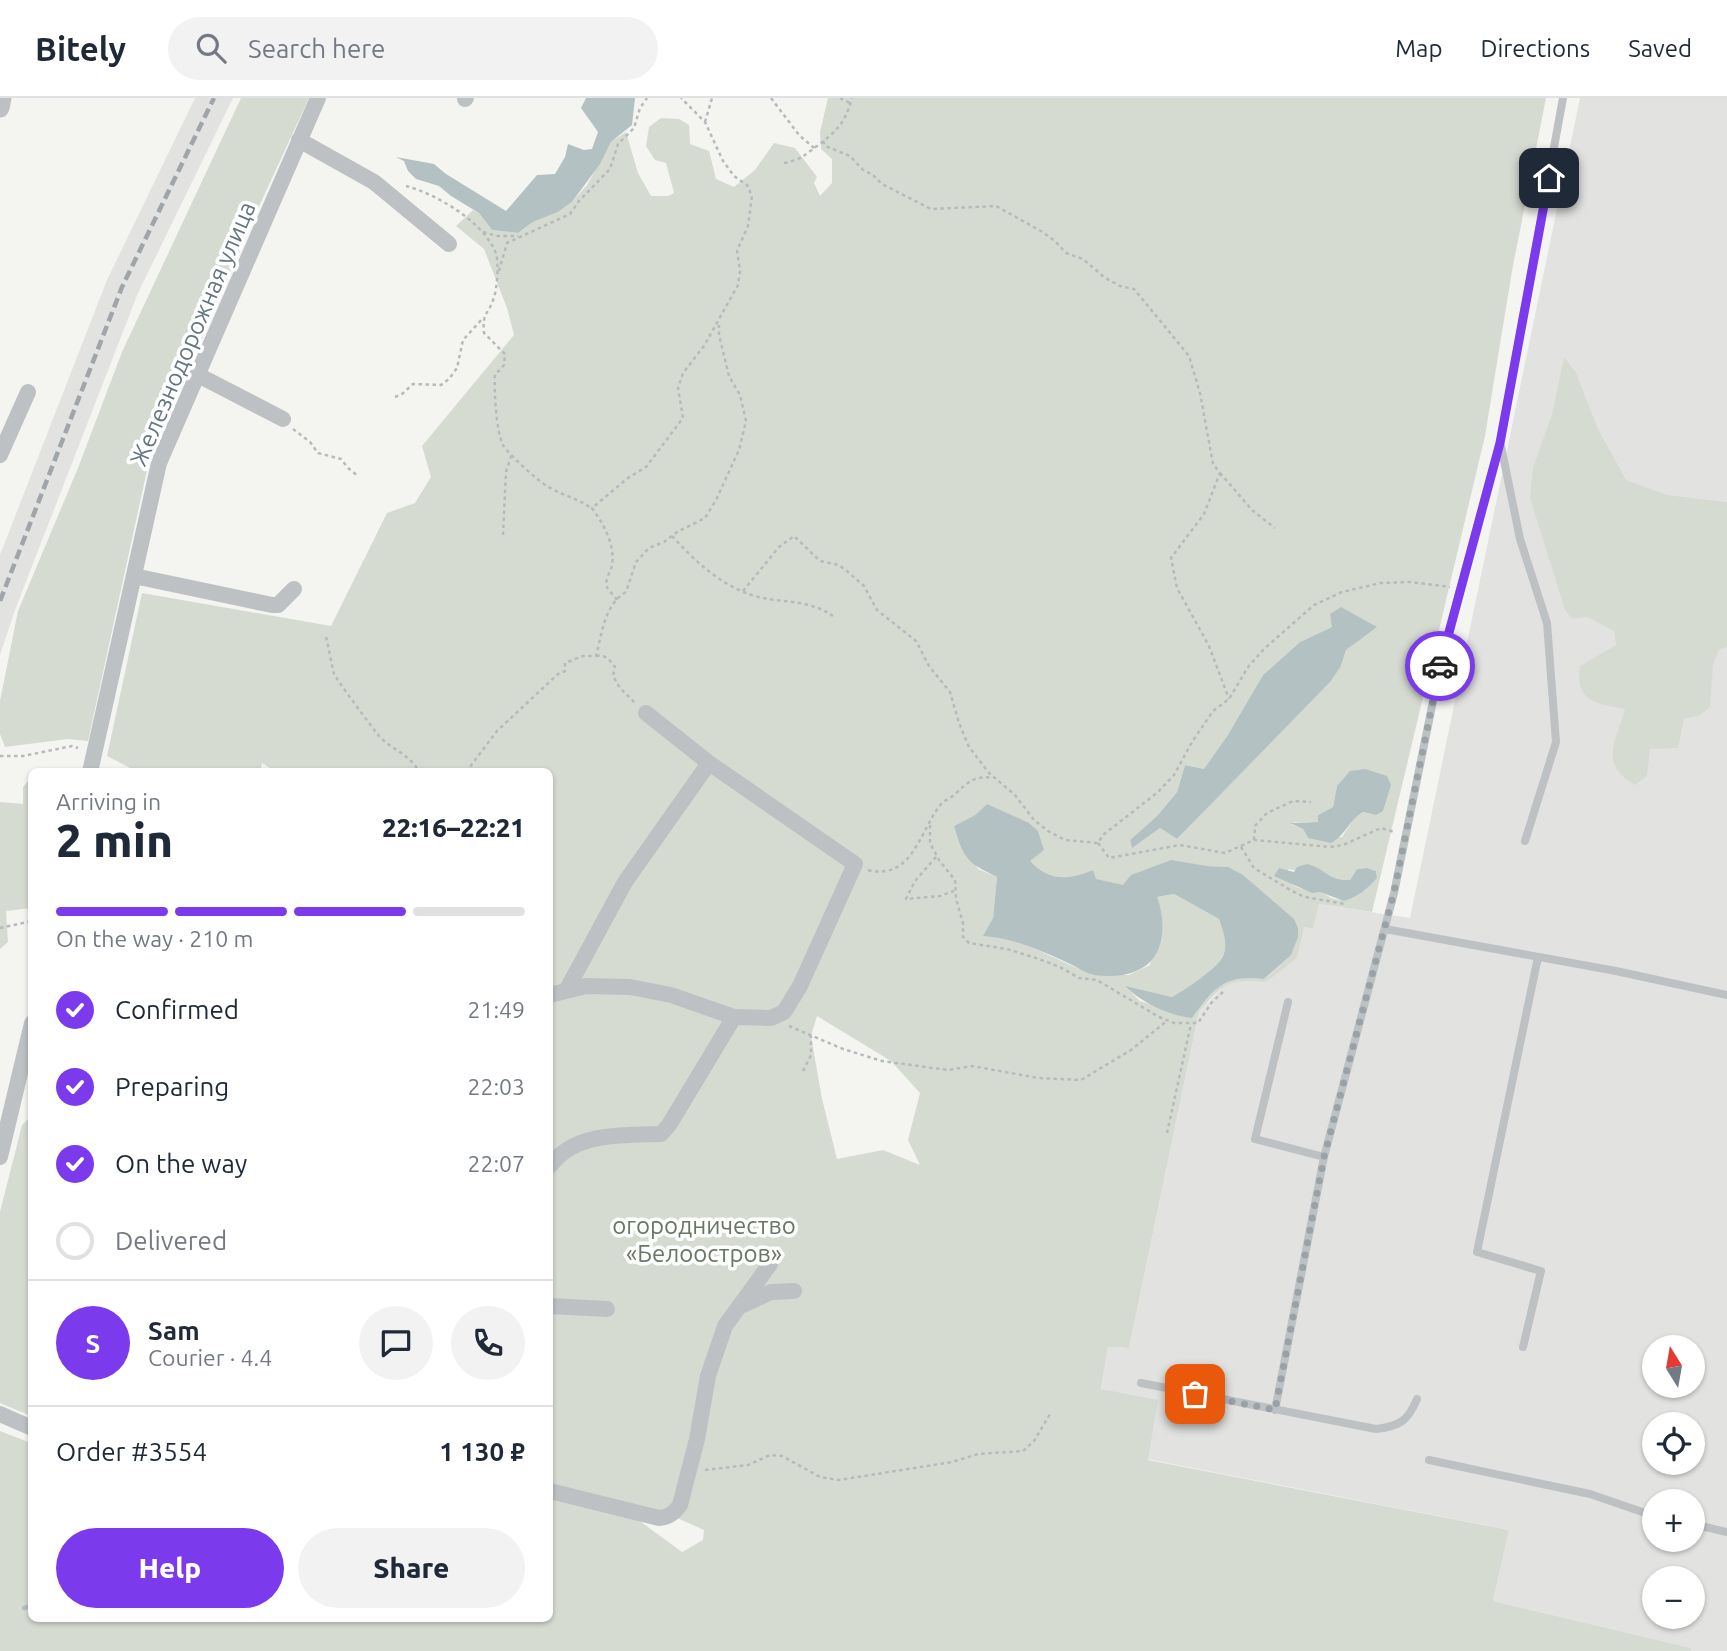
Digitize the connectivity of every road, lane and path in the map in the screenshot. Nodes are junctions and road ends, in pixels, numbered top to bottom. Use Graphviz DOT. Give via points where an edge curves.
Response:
graph roads {
  1 [pos="2,98"];
  2 [pos="318,98"];
  3 [pos="647,98"];
  4 [pos="681,98"];
  5 [pos="712,98"];
  6 [pos="771,98"];
  7 [pos="840,98"];
  8 [pos="1563,98"];
  9 [pos="851,100"];
  10 [pos="0,108"];
  11 [pos="705,122"];
  12 [pos="299,140"];
  13 [pos="823,141"];
  14 [pos="814,148"];
  15 [pos="784,163"];
  16 [pos="386,192"];
  17 [pos="483,232"];
  18 [pos="521,236"];
  19 [pos="449,244"];
  20 [pos="497,276"];
  21 [pos="483,318"];
  22 [pos="719,321"];
  23 [pos="198,375"];
  24 [pos="28,392"];
  25 [pos="394,397"];
  26 [pos="283,419"];
  27 [pos="1500,443"];
  28 [pos="512,453"];
  29 [pos="0,455"];
  30 [pos="1220,472"];
  31 [pos="358,475"];
  32 [pos="592,508"];
  33 [pos="1275,528"];
  34 [pos="503,534"];
  35 [pos="671,536"];
  36 [pos="134,576"];
  37 [pos="294,589"];
  38 [pos="1460,590"];
  39 [pos="743,591"];
  40 [pos="617,600"];
  41 [pos="833,616"];
  42 [pos="326,637"];
  43 [pos="596,656"];
  44 [pos="1229,698"];
  45 [pos="646,713"];
  46 [pos="94,752"];
  47 [pos="0,756"];
  48 [pos="709,763"];
  49 [pos="91,768"];
  50 [pos="416,768"];
  51 [pos="469,768"];
  52 [pos="996,779"];
  53 [pos="1311,802"];
  54 [pos="929,825"];
  55 [pos="1405,839"];
  56 [pos="1254,840"];
  57 [pos="1525,841"];
  58 [pos="1098,843"];
  59 [pos="1241,847"];
  60 [pos="937,856"];
  61 [pos="855,864"];
  62 [pos="954,891"];
  63 [pos="1345,904"];
  64 [pos="28,922"];
  65 [pos="0,928"];
  66 [pos="1385,929"];
  67 [pos="1538,957"];
  68 [pos="1224,991"];
  69 [pos="558,993"];
  70 [pos="1727,995"];
  71 [pos="1288,1002"];
  72 [pos="734,1017"];
  73 [pos="771,1018"];
  74 [pos="1168,1020"];
  75 [pos="1191,1024"];
  76 [pos="811,1036"];
  77 [pos="28,1040"];
  78 [pos="803,1071"];
  79 [pos="1167,1133"];
  80 [pos="0,1157"];
  81 [pos="1324,1157"];
  82 [pos="553,1163"];
  83 [pos="770,1264"];
  84 [pos="794,1291"];
  85 [pos="553,1306"];
  86 [pos="737,1308"];
  87 [pos="607,1309"];
  88 [pos="1523,1348"];
  89 [pos="1141,1382"];
  90 [pos="1418,1399"];
  91 [pos="1275,1410"];
  92 [pos="0,1413"];
  93 [pos="1050,1414"];
  94 [pos="28,1426"];
  95 [pos="1429,1460"];
  96 [pos="688,1475"];
  97 [pos="553,1492"];
  98 [pos="1642,1512"];
  99 [pos="1705,1527"];
  100 [pos="1727,1532"];
  1 -- 10 [label="street"];
  2 -- 12 [label="street, Железнодорожная улица"];
  3 -- 18 [label="path" via="634,128 618,144 610,169 570,214"];
  4 -- 11 [label="path"];
  5 -- 11 [label="path"];
  6 -- 14 [label="path"];
  7 -- 9 [label="path"];
  8 -- 27 [label="lane"];
  9 -- 13 [label="path" via="837,132"];
  11 -- 22 [label="path" via="723,161 752,196 748,226 737,251 738,285"];
  12 -- 16 [label="street"];
  12 -- 23 [label="street, Железнодорожная улица"];
  13 -- 14 [label="path"];
  13 -- 30 [label="path" via="850,156 882,184 931,209 996,206 1041,231 1104,277 1134,289 1188,356 1213,464"];
  14 -- 15 [label="path" via="802,160"];
  16 -- 17 [label="path" via="398,186 417,190 452,207"];
  16 -- 19 [label="street"];
  17 -- 18 [label="path"];
  17 -- 20 [label="path" via="496,254"];
  18 -- 20 [label="path" via="507,243"];
  20 -- 21 [label="path" via="495,297"];
  21 -- 25 [label="path" via="463,340 457,368 449,379 441,385 413,384"];
  21 -- 28 [label="path" via="484,333 505,354 494,386 503,445"];
  22 -- 32 [label="path" via="683,373 678,388 683,418 646,467"];
  22 -- 35 [label="path" via="729,376 740,395 746,421 739,450 705,518"];
  23 -- 26 [label="street"];
  23 -- 36 [label="street, Железнодорожная улица" via="159,463"];
  24 -- 29 [label="street"];
  26 -- 31 [label="path" via="318,453 341,459"];
  27 -- 38 [label="lane"];
  27 -- 57 [label="lane" via="1520,539 1547,623 1556,742"];
  28 -- 32 [label="path" via="538,480"];
  28 -- 34 [label="path" via="506,472"];
  30 -- 33 [label="path" via="1253,511"];
  30 -- 44 [label="path" via="1204,514 1171,558 1177,588 1209,646"];
  32 -- 40 [label="path" via="610,539 612,565 606,583"];
  35 -- 39 [label="path" via="713,575"];
  35 -- 40 [label="path" via="636,562 626,592"];
  36 -- 37 [label="street" via="272,606"];
  36 -- 46 [label="street, Железнодорожная улица"];
  38 -- 44 [label="path" via="1429,583 1381,583 1342,592 1314,605 1264,649"];
  38 -- 55 [label="lane"];
  39 -- 41 [label="path" via="818,606"];
  39 -- 52 [label="path" via="794,536 820,561 839,565 864,586 877,610 916,641 950,692 969,747"];
  40 -- 43 [label="path" via="606,617"];
  42 -- 50 [label="path" via="339,683 379,736"];
  43 -- 45 [label="path" via="608,658 620,688"];
  43 -- 51 [label="path" via="565,663 565,671 504,724"];
  44 -- 58 [label="path" via="1213,711 1174,775"];
  45 -- 48 [label="street"];
  46 -- 47 [label="path" via="72,746"];
  46 -- 49 [label="street, Железнодорожная улица"];
  48 -- 61 [label="street"];
  48 -- 69 [label="street" via="625,882"];
  52 -- 54 [label="path" via="979,776 968,782 942,803"];
  52 -- 58 [label="path" via="1048,831 1065,840"];
  53 -- 56 [label="path" via="1293,801 1267,813 1255,826"];
  54 -- 60 [label="path" via="930,844"];
  54 -- 61 [label="path" via="899,866 884,872"];
  55 -- 56 [label="path" via="1381,828 1331,847"];
  55 -- 66 [label="lane"];
  56 -- 59 [label="path"];
  58 -- 59 [label="path" via="1109,858 1180,845 1225,853"];
  59 -- 63 [label="path" via="1254,868 1292,891"];
  60 -- 62 [label="path" via="955,880"];
  60 -- 62 [label="path" via="906,899"];
  61 -- 73 [label="street" via="800,986 784,1012"];
  62 -- 74 [label="path" via="963,937 969,943 1007,949 1079,978 1097,980"];
  64 -- 65 [label="path"];
  66 -- 67 [label="lane"];
  66 -- 81 [label="lane"];
  67 -- 70 [label="lane"];
  67 -- 88 [label="lane" via="1477,1251 1541,1271"];
  68 -- 75 [label="path" via="1198,1023"];
  69 -- 72 [label="street" via="586,986 630,987 671,995"];
  71 -- 81 [label="lane" via="1255,1139"];
  72 -- 73 [label="street"];
  72 -- 82 [label="street" via="661,1134 576,1143"];
  73 -- 76 [label="path"];
  74 -- 75 [label="path"];
  74 -- 76 [label="path" via="1131,1050 1081,1080 972,1066 948,1070 882,1061"];
  75 -- 79 [label="path"];
  76 -- 78 [label="path" via="811,1055"];
  77 -- 80 [label="street"];
  81 -- 91 [label="lane"];
  83 -- 86 [label="street"];
  84 -- 86 [label="street" via="771,1292"];
  85 -- 87 [label="street"];
  86 -- 96 [label="street" via="725,1326 708,1376"];
  89 -- 91 [label="lane"];
  90 -- 91 [label="lane" via="1405,1421 1377,1429"];
  92 -- 94 [label="street"];
  93 -- 96 [label="path" via="1023,1451 978,1454 839,1480 820,1477 782,1456 770,1455 748,1465"];
  95 -- 98 [label="lane" via="1590,1494"];
  96 -- 97 [label="street" via="680,1505 667,1517"];
  99 -- 100 [label="lane"];
}
